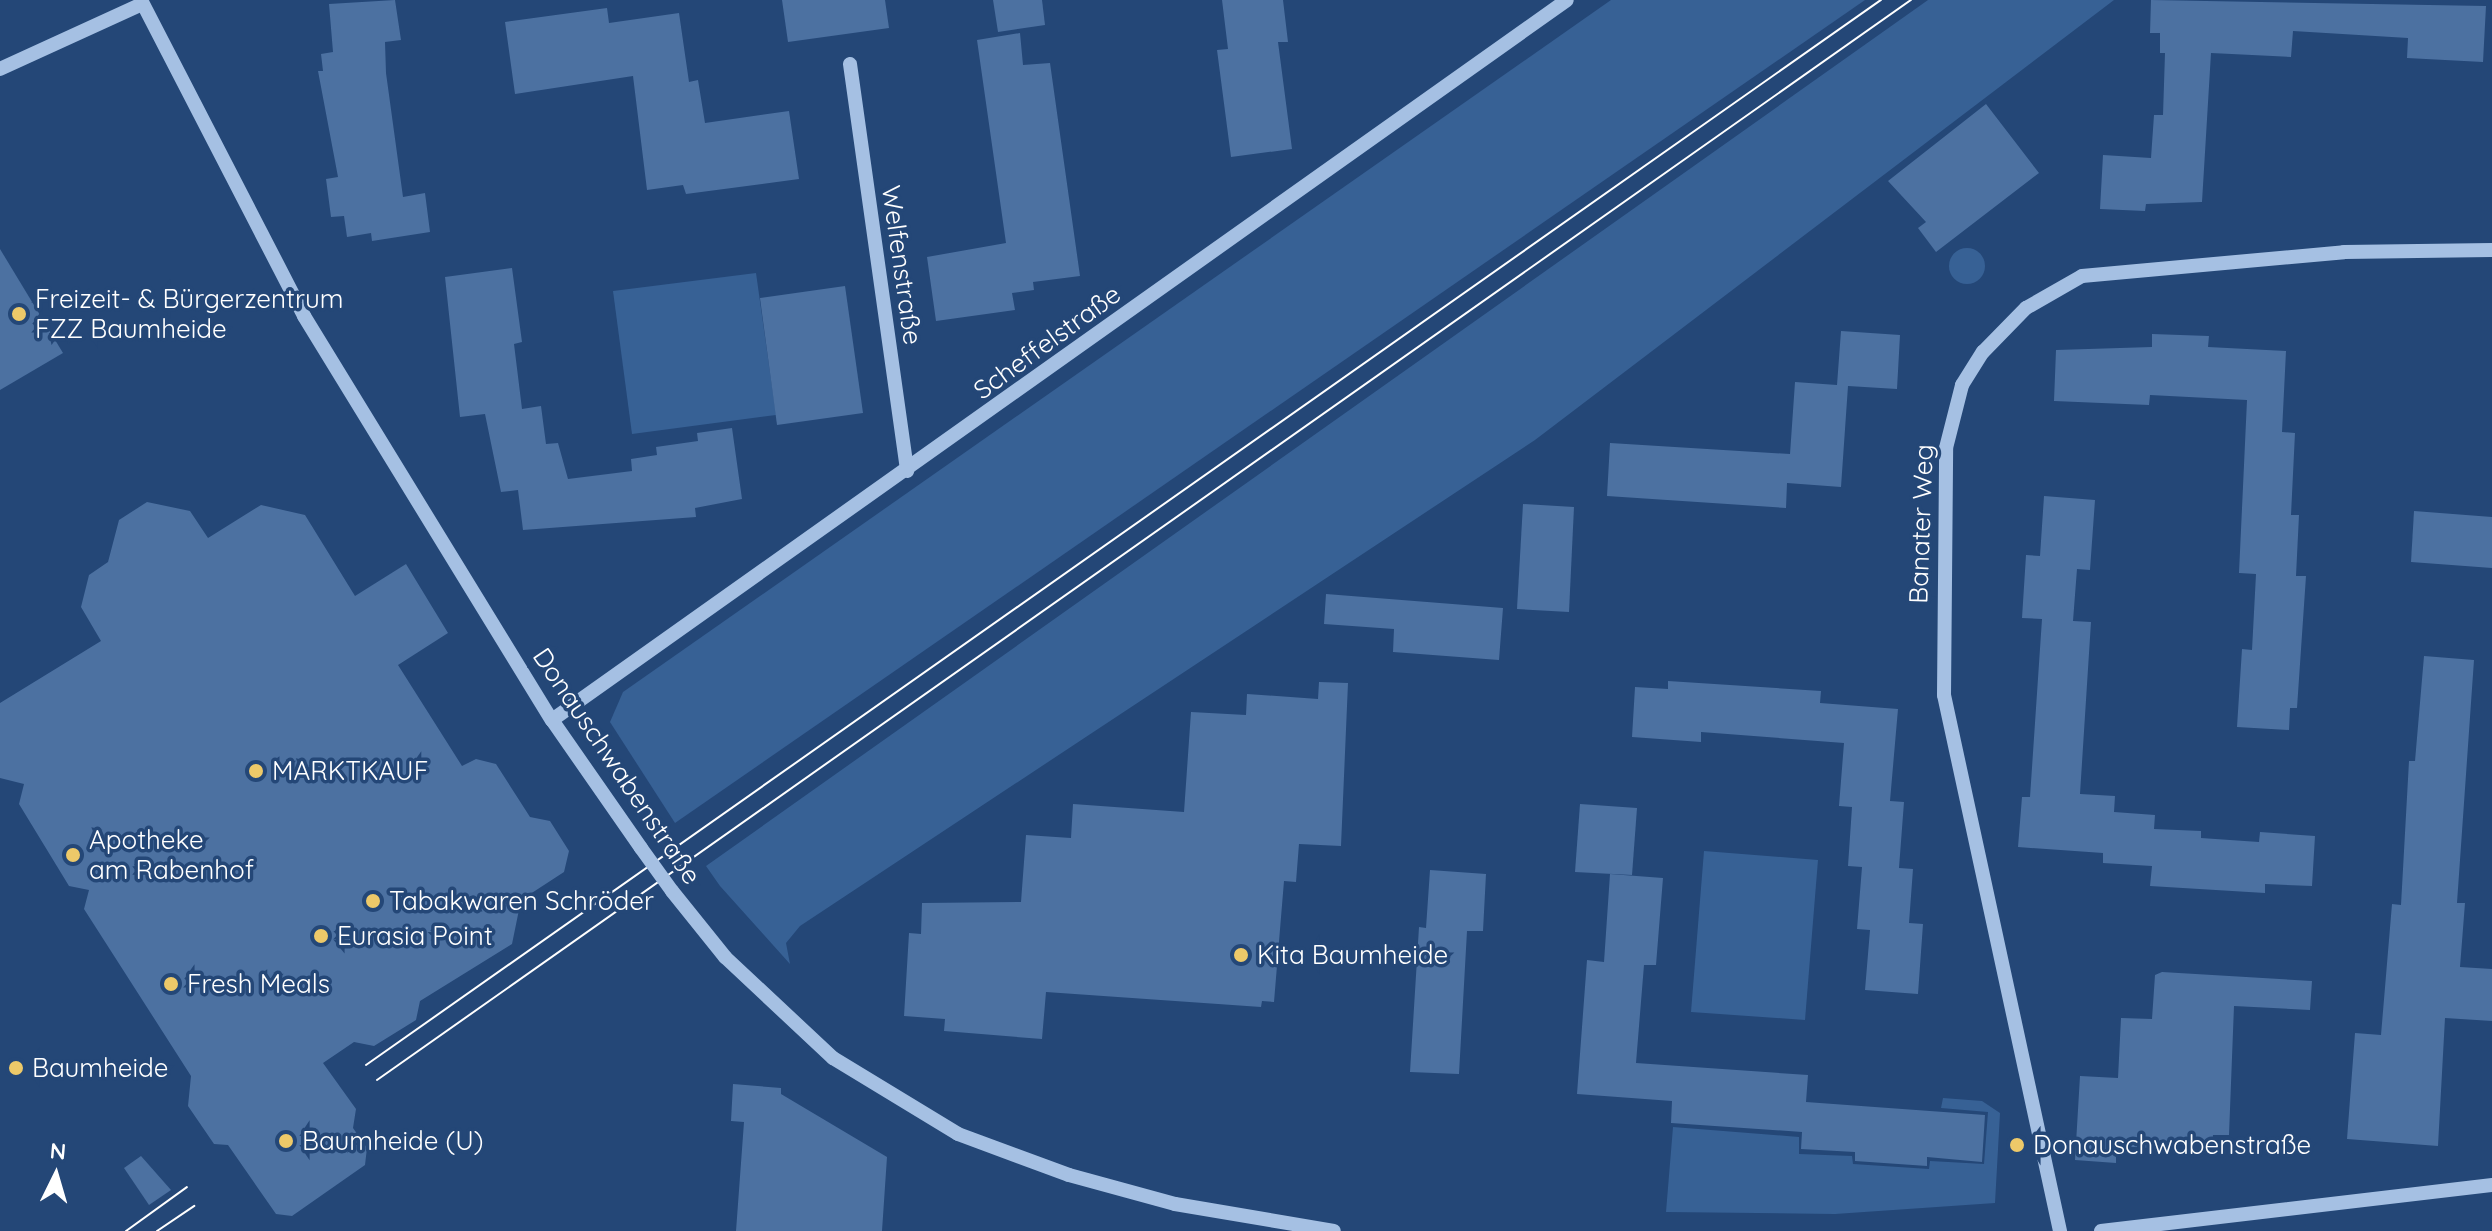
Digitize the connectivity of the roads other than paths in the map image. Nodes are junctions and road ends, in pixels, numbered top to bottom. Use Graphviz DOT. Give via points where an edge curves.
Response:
graph roads {
  1 [pos="1567,0"];
  2 [pos="142,2"];
  3 [pos="850,64"];
  4 [pos="0,69"];
  5 [pos="2492,250"];
  6 [pos="907,471"];
  7 [pos="552,720"];
  8 [pos="2492,1185"];
  9 [pos="1334,1231"];
  10 [pos="2060,1231"];
  11 [pos="2101,1231"];
  1 -- 6 [label="street, Scheffelstraße"];
  2 -- 4 [label="street"];
  2 -- 7 [label="street, Donauschwabenstraße" via="304,316"];
  3 -- 6 [label="street, Welfenstraße"];
  5 -- 10 [label="street, Banater Weg" via="2344,252 2082,276 2026,308 1983,352 1962,385 1946,448 1944,695"];
  6 -- 7 [label="street, Scheffelstraße"];
  7 -- 9 [label="street, Donauschwabenstraße, bridge" via="725,957 833,1058 958,1134 1069,1175 1175,1204"];
  8 -- 11 [label="street"];
}
